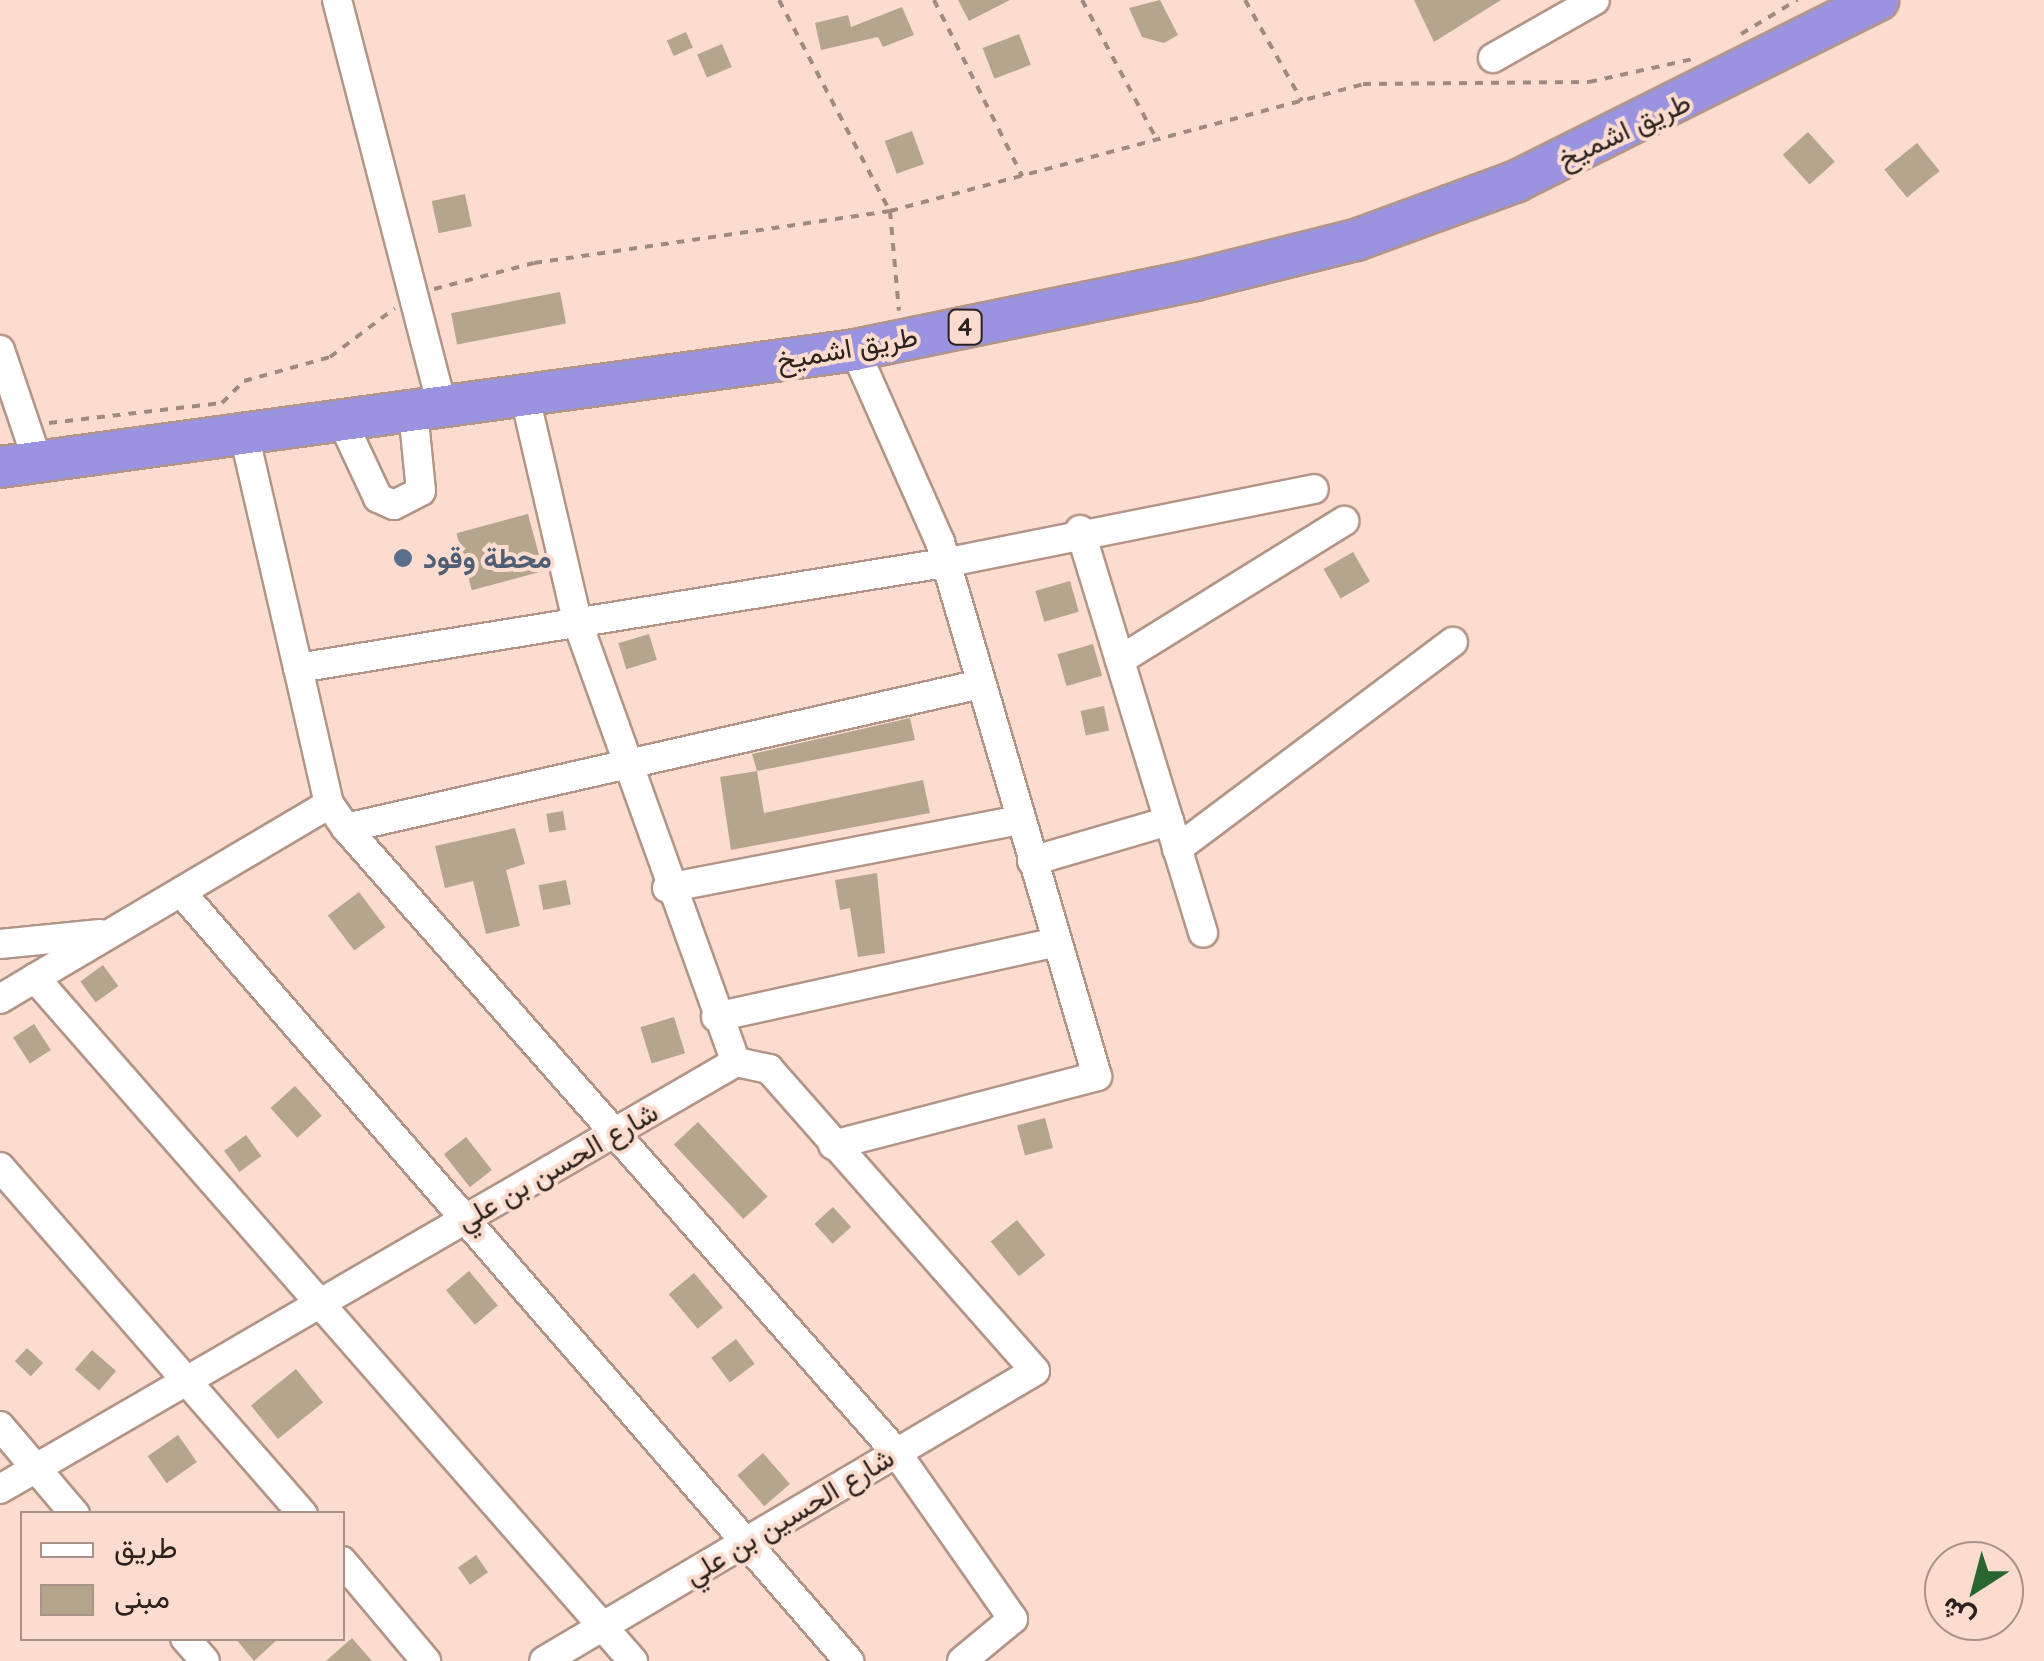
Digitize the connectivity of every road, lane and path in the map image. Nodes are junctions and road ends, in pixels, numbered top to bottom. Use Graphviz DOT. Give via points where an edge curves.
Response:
graph roads {
  1 [pos="337,0"];
  2 [pos="779,0"];
  3 [pos="934,0"];
  4 [pos="1082,0"];
  5 [pos="1245,0"];
  6 [pos="1796,0"];
  7 [pos="1878,0"];
  8 [pos="1576,5"];
  9 [pos="1737,37"];
  10 [pos="1707,55"];
  11 [pos="1493,58"];
  12 [pos="1302,101"];
  13 [pos="1157,140"];
  14 [pos="1022,176"];
  15 [pos="890,211"];
  16 [pos="413,294"];
  17 [pos="899,340"];
  18 [pos="0,350"];
  19 [pos="855,350"];
  20 [pos="525,397"];
  21 [pos="428,409"];
  22 [pos="342,421"];
  23 [pos="244,434"];
  24 [pos="21,452"];
  25 [pos="1314,489"];
  26 [pos="1344,521"];
  27 [pos="1080,530"];
  28 [pos="944,563"];
  29 [pos="577,621"];
  30 [pos="1453,642"];
  31 [pos="1120,660"];
  32 [pos="298,668"];
  33 [pos="980,684"];
  34 [pos="628,762"];
  35 [pos="329,804"];
  36 [pos="1020,820"];
  37 [pos="1169,822"];
  38 [pos="346,828"];
  39 [pos="1178,850"];
  40 [pos="1032,861"];
  41 [pos="667,888"];
  42 [pos="181,892"];
  43 [pos="1203,933"];
  44 [pos="107,934"];
  45 [pos="1056,942"];
  46 [pos="0,944"];
  47 [pos="35,978"];
  48 [pos="0,999"];
  49 [pos="716,1017"];
  50 [pos="736,1062"];
  51 [pos="613,1133"];
  52 [pos="833,1145"];
  53 [pos="0,1167"];
  54 [pos="468,1217"];
  55 [pos="320,1302"];
  56 [pos="190,1378"];
  57 [pos="0,1426"];
  58 [pos="896,1452"];
  59 [pos="35,1468"];
  60 [pos="0,1489"];
  61 [pos="73,1511"];
  62 [pos="301,1511"];
  63 [pos="748,1540"];
  64 [pos="345,1565"];
  65 [pos="602,1626"];
  66 [pos="187,1641"];
  67 [pos="204,1661"];
  68 [pos="426,1661"];
  69 [pos="544,1661"];
  70 [pos="632,1661"];
  71 [pos="850,1661"];
  72 [pos="962,1661"];
  1 -- 16 [label="street"];
  2 -- 15 [label="path"];
  3 -- 14 [label="path"];
  4 -- 13 [label="path"];
  5 -- 12 [label="path"];
  6 -- 9 [label="path"];
  7 -- 17 [label="highway, طريق اشميخ / 4" via="1679,105 1448,208 1195,280"];
  8 -- 11 [label="street"];
  10 -- 12 [label="path" via="1589,82 1364,84"];
  12 -- 13 [label="path"];
  13 -- 14 [label="path"];
  14 -- 15 [label="path"];
  15 -- 16 [label="path" via="534,264"];
  15 -- 17 [label="path"];
  16 -- 21 [label="street"];
  16 -- 24 [label="path" via="330,357 244,381 222,403"];
  17 -- 19 [label="highway, طريق اشميخ / 4"];
  18 -- 24 [label="street"];
  19 -- 20 [label="highway, طريق اشميخ / 4"];
  19 -- 28 [label="street"];
  20 -- 21 [label="highway, طريق اشميخ / 4"];
  20 -- 29 [label="street"];
  21 -- 22 [label="highway, طريق اشميخ / 4"];
  21 -- 22 [label="street" via="421,491 394,505 378,498"];
  22 -- 23 [label="highway, طريق اشميخ / 4"];
  23 -- 24 [label="highway, طريق اشميخ / 4"];
  23 -- 32 [label="street"];
  25 -- 27 [label="street"];
  26 -- 31 [label="street"];
  27 -- 28 [label="street"];
  27 -- 31 [label="street"];
  28 -- 29 [label="street"];
  28 -- 33 [label="street"];
  29 -- 32 [label="street"];
  29 -- 34 [label="street"];
  30 -- 39 [label="street"];
  31 -- 37 [label="street"];
  32 -- 35 [label="street"];
  33 -- 34 [label="street"];
  33 -- 36 [label="street"];
  34 -- 38 [label="street"];
  34 -- 41 [label="street"];
  35 -- 38 [label="street"];
  35 -- 42 [label="street"];
  36 -- 40 [label="street"];
  36 -- 41 [label="street"];
  37 -- 39 [label="street"];
  37 -- 40 [label="street"];
  38 -- 51 [label="street"];
  39 -- 43 [label="street"];
  40 -- 45 [label="street"];
  41 -- 49 [label="street"];
  42 -- 44 [label="street"];
  42 -- 54 [label="street"];
  44 -- 46 [label="street"];
  44 -- 47 [label="street"];
  45 -- 49 [label="street"];
  45 -- 52 [label="street" via="1097,1076"];
  47 -- 48 [label="street"];
  47 -- 55 [label="street"];
  49 -- 50 [label="street"];
  50 -- 51 [label="street, شارع الحسن بن علي"];
  50 -- 52 [label="street" via="769,1070"];
  51 -- 54 [label="street, شارع الحسن بن علي"];
  51 -- 58 [label="street"];
  52 -- 58 [label="street, شارع الحسين بن علي" via="1035,1372"];
  53 -- 56 [label="street"];
  54 -- 55 [label="street, شارع الحسن بن علي"];
  54 -- 63 [label="street"];
  55 -- 56 [label="street, شارع الحسن بن علي"];
  55 -- 65 [label="street"];
  56 -- 59 [label="street, شارع الحسن بن علي"];
  56 -- 62 [label="street"];
  57 -- 59 [label="street"];
  58 -- 63 [label="street, شارع الحسين بن علي"];
  58 -- 72 [label="street" via="1013,1619"];
  59 -- 60 [label="street, شارع الحسن بن علي"];
  59 -- 61 [label="street"];
  63 -- 65 [label="street, شارع الحسين بن علي"];
  63 -- 71 [label="street"];
  64 -- 68 [label="street"];
  65 -- 69 [label="street, شارع الحسين بن علي"];
  65 -- 70 [label="street"];
  66 -- 67 [label="street"];
}
